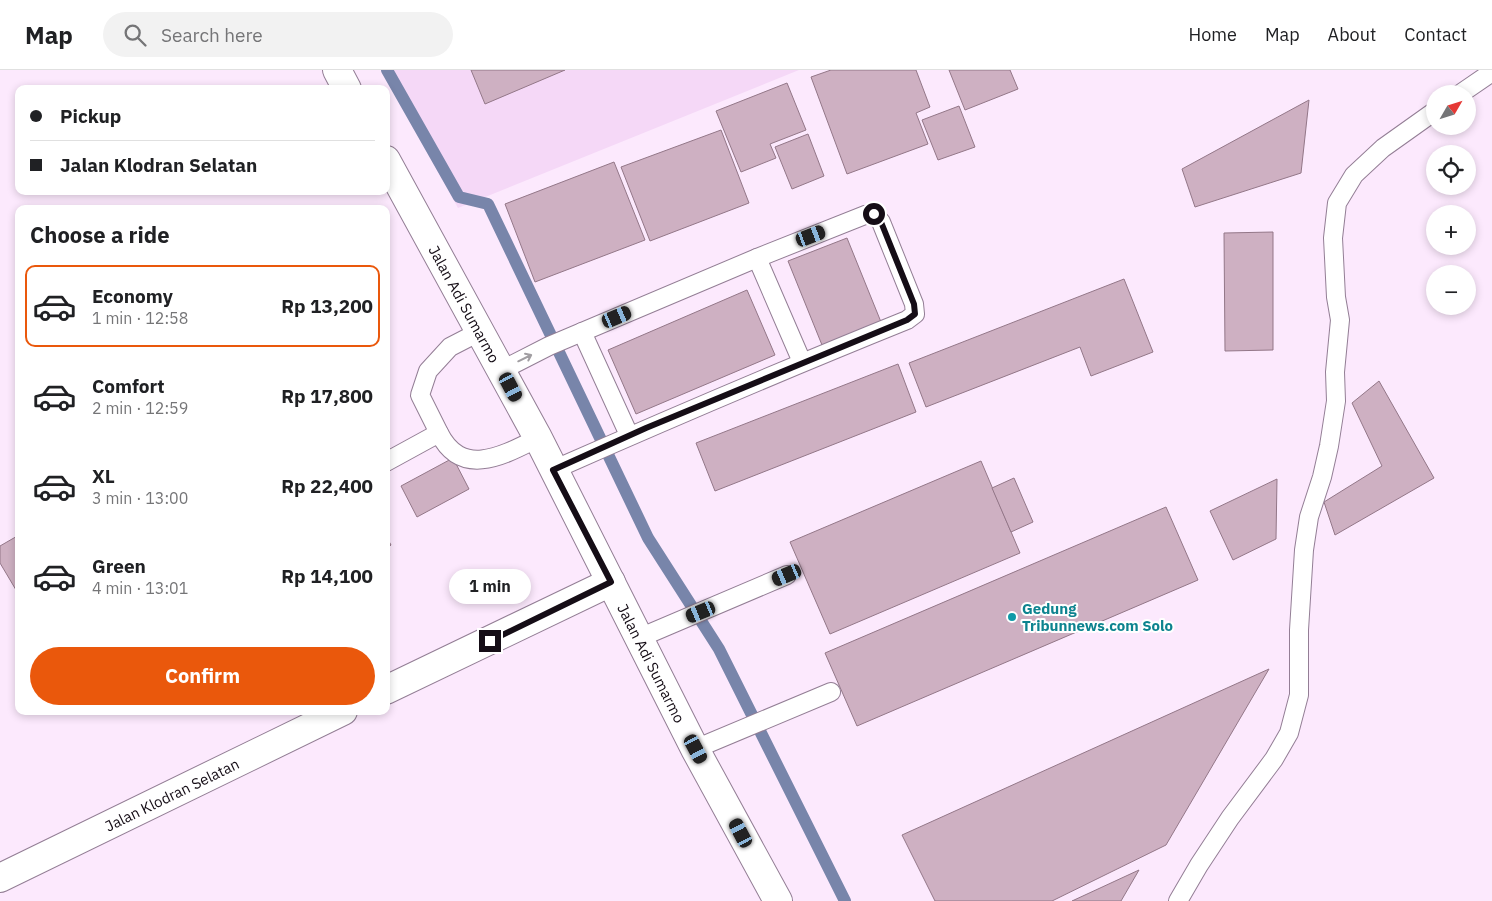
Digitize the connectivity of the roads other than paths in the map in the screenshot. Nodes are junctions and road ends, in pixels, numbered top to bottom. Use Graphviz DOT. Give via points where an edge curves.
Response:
graph roads {
  1 [pos="337,70"];
  2 [pos="1492,72"];
  3 [pos="345,85"];
  4 [pos="1473,85"];
  5 [pos="1426,117"];
  6 [pos="390,167"];
  7 [pos="757,258"];
  8 [pos="481,331"];
  9 [pos="575,335"];
  10 [pos="802,362"];
  11 [pos="502,370"];
  12 [pos="439,433"];
  13 [pos="538,438"];
  14 [pos="622,439"];
  15 [pos="390,460"];
  16 [pos="553,470"];
  17 [pos="787,575"];
  18 [pos="611,582"];
  19 [pos="639,638"];
  20 [pos="390,688"];
  21 [pos="832,692"];
  22 [pos="335,715"];
  23 [pos="696,749"];
  24 [pos="0,878"];
  25 [pos="778,901"];
  26 [pos="1178,901"];
  1 -- 3 [label="main road"];
  2 -- 4 [label="lane"];
  5 -- 26 [label="lane" via="1383,148 1354,175 1337,203 1333,238 1340,320 1336,400 1329,446 1309,517 1304,550 1298,630 1299,695 1289,733 1274,759 1198,865"];
  6 -- 8 [label="main road, Jalan Adi Sumarmo"];
  7 -- 9 [label="lane"];
  7 -- 10 [label="lane"];
  7 -- 10 [label="lane" via="865,215 874,214 881,222 914,304 915,314"];
  8 -- 11 [label="main road, Jalan Adi Sumarmo"];
  8 -- 12 [label="lane" via="450,347 428,370 420,395"];
  11 -- 9 [label="lane, one-way"];
  9 -- 14 [label="lane"];
  10 -- 14 [label="lane"];
  11 -- 13 [label="main road, Jalan Adi Sumarmo"];
  12 -- 13 [label="lane" via="458,457 475,461 506,454"];
  12 -- 15 [label="lane"];
  13 -- 16 [label="main road, Jalan Adi Sumarmo"];
  14 -- 16 [label="lane"];
  16 -- 18 [label="main road, Jalan Adi Sumarmo"];
  17 -- 19 [label="lane"];
  18 -- 19 [label="main road, Jalan Adi Sumarmo"];
  18 -- 20 [label="main road"];
  19 -- 23 [label="main road, Jalan Adi Sumarmo"];
  21 -- 23 [label="lane"];
  22 -- 24 [label="main road, Jalan Klodran Selatan"];
  23 -- 25 [label="main road, Jalan Adi Sumarmo"];
}
